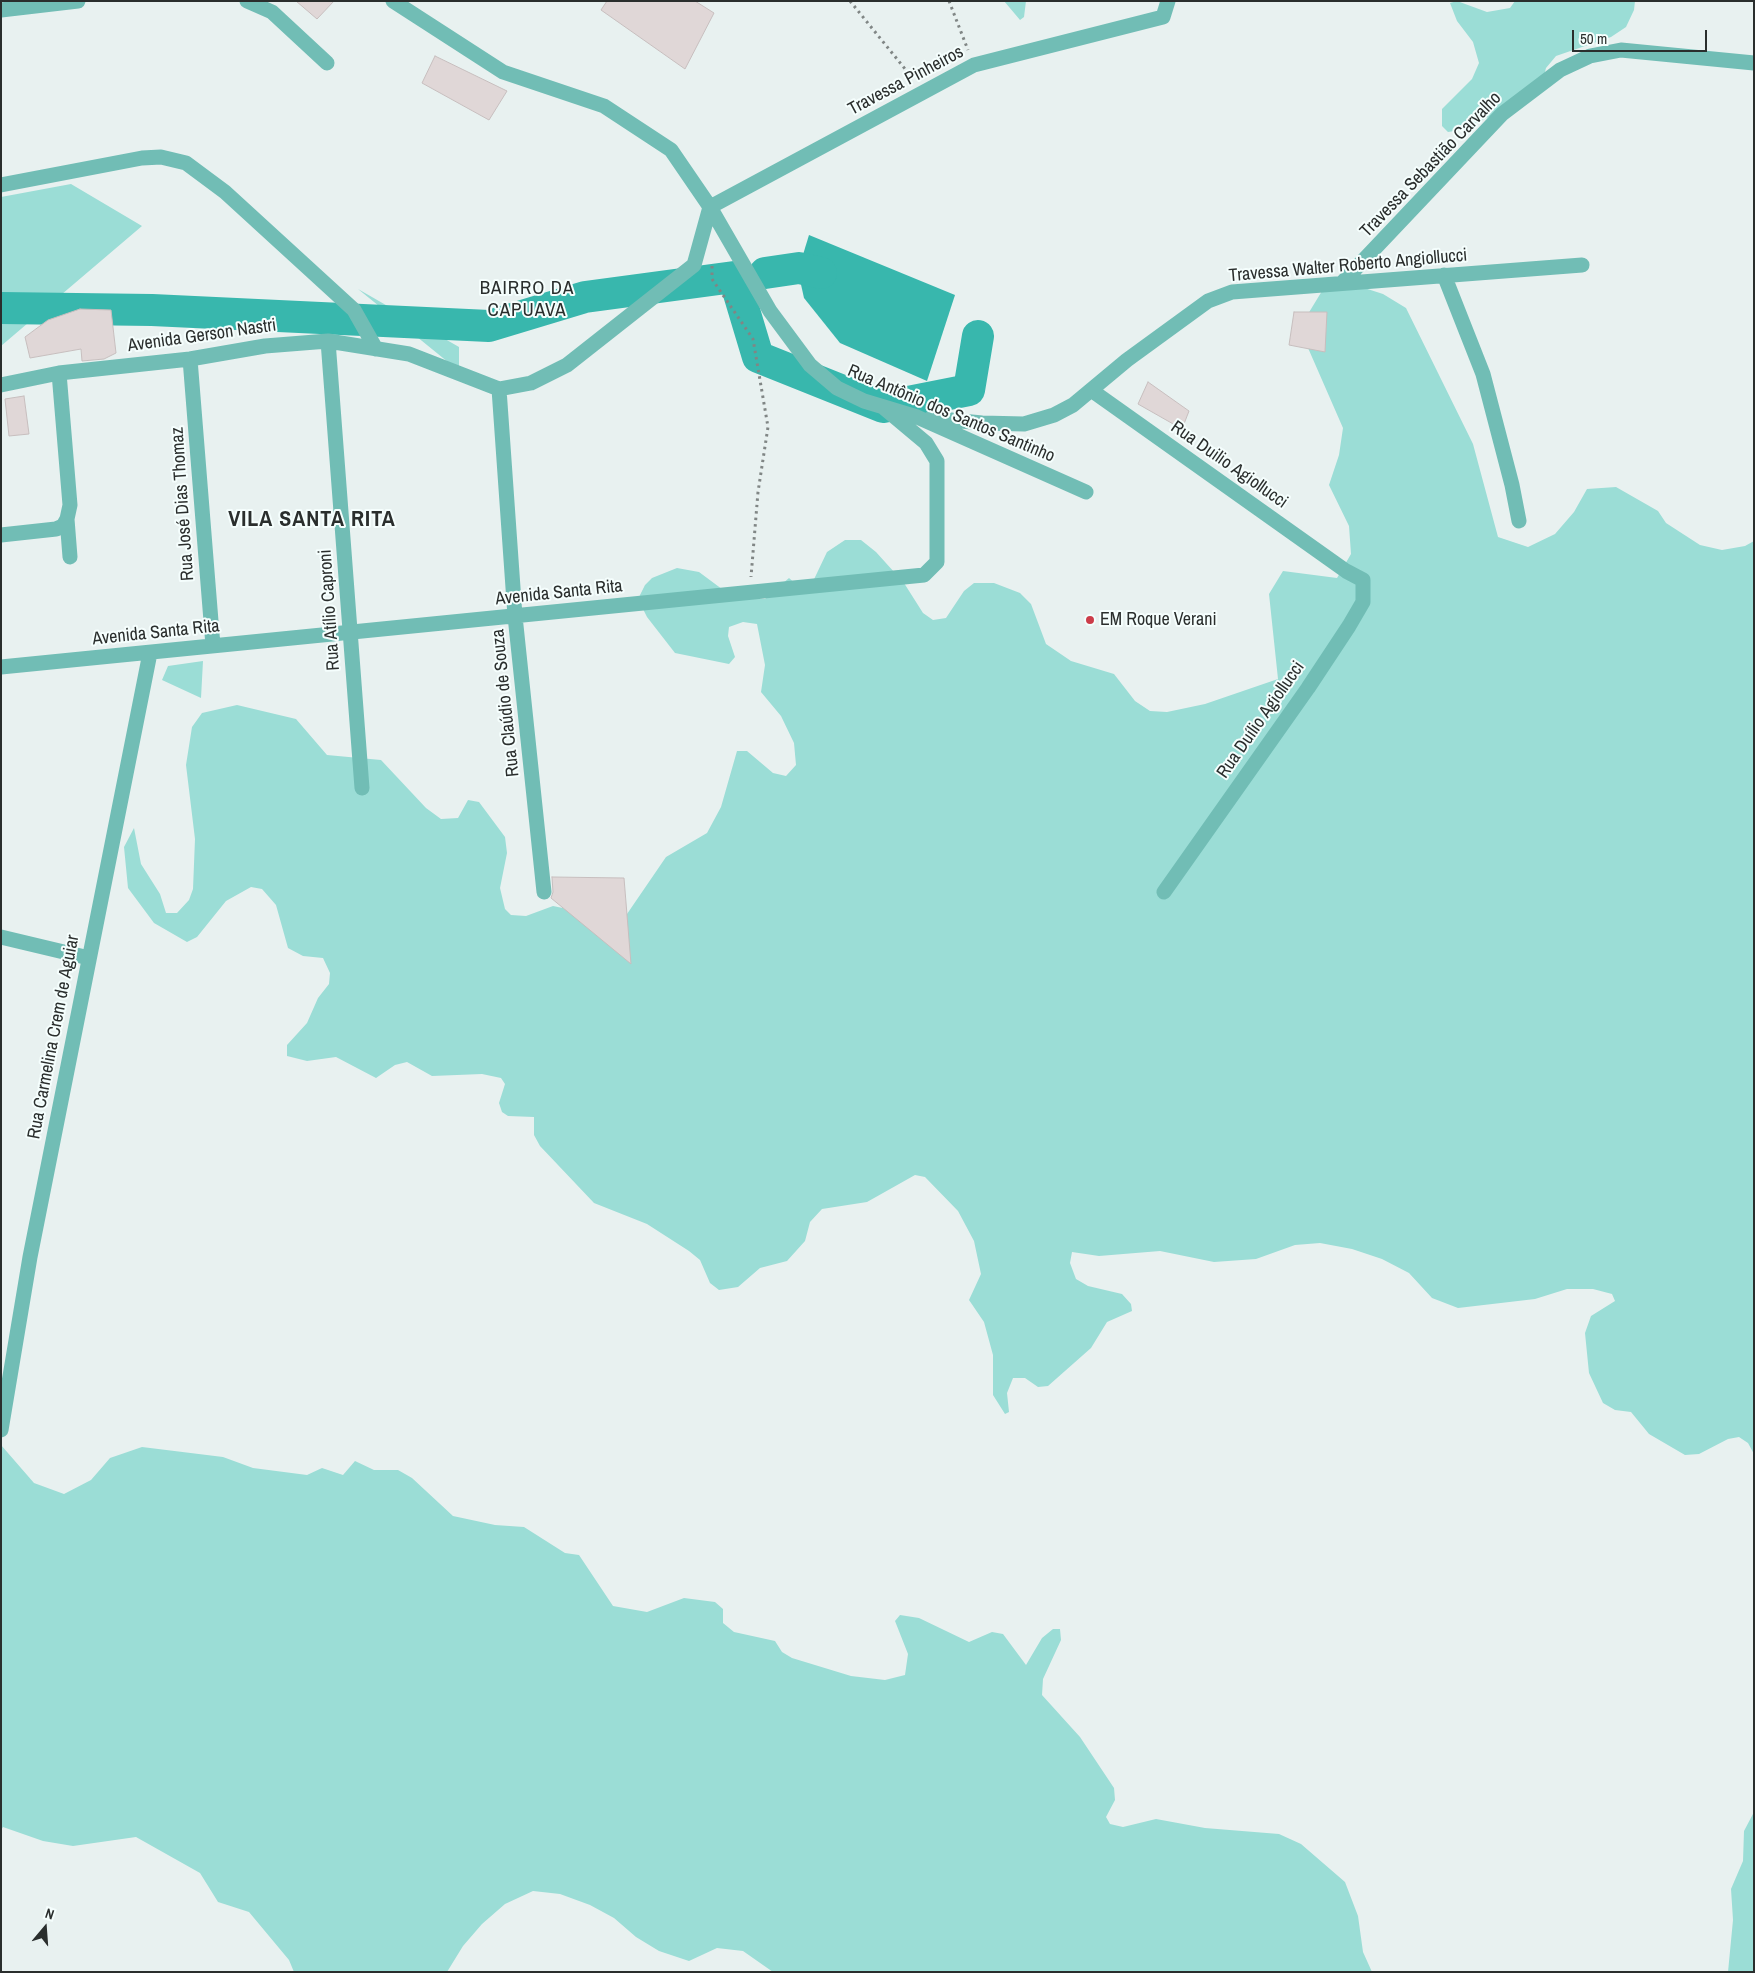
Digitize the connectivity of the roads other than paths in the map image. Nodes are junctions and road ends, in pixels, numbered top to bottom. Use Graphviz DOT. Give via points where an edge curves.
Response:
graph roads {
  1 [pos="78,1"];
  2 [pos="247,1"];
  3 [pos="393,1"];
  4 [pos="1168,1"];
  5 [pos="1,10"];
  6 [pos="327,63"];
  7 [pos="1754,63"];
  8 [pos="1,185"];
  9 [pos="710,207"];
  10 [pos="1582,265"];
  11 [pos="1444,275"];
  12 [pos="1342,283"];
  13 [pos="328,341"];
  14 [pos="376,349"];
  15 [pos="190,359"];
  16 [pos="59,373"];
  17 [pos="1,385"];
  18 [pos="499,389"];
  19 [pos="1090,390"];
  20 [pos="883,406"];
  21 [pos="917,416"];
  22 [pos="1086,492"];
  23 [pos="67,519"];
  24 [pos="1519,521"];
  25 [pos="1,535"];
  26 [pos="70,557"];
  27 [pos="1346,571"];
  28 [pos="515,616"];
  29 [pos="350,632"];
  30 [pos="213,646"];
  31 [pos="150,653"];
  32 [pos="1,667"];
  33 [pos="362,788"];
  34 [pos="544,892"];
  35 [pos="1164,892"];
  36 [pos="1,937"];
  37 [pos="89,958"];
  38 [pos="1,1430"];
  1 -- 5 [label="street"];
  2 -- 6 [label="street" via="272,12"];
  3 -- 9 [label="street, Rua Antônio dos Santos Santinho" via="503,72 604,106 672,150"];
  4 -- 9 [label="street, Travessa Pinheiros" via="1163,17 974,65"];
  7 -- 12 [label="street, Travessa Sebastião Carvalho" via="1622,50 1590,56 1560,70 1502,114"];
  8 -- 14 [label="street" via="142,158 161,156 186,163 226,192 354,310"];
  9 -- 18 [label="street" via="694,265 566,366 531,383"];
  9 -- 20 [label="street, Rua Antônio dos Santos Santinho" via="770,311 810,365 837,388"];
  10 -- 11 [label="street, Travessa Walter Roberto Angiollucci"];
  11 -- 12 [label="street, Travessa Walter Roberto Angiollucci"];
  11 -- 24 [label="street" via="1483,374"];
  12 -- 19 [label="street, Travessa Walter Roberto Angiollucci" via="1232,292 1208,301"];
  13 -- 14 [label="street, Avenida Gerson Nastri"];
  13 -- 15 [label="street, Avenida Gerson Nastri" via="265,346"];
  13 -- 29 [label="street, Rua Atílio Caproni"];
  14 -- 18 [label="street, Avenida Gerson Nastri" via="409,354"];
  15 -- 16 [label="street, Avenida Gerson Nastri"];
  15 -- 30 [label="street, Rua José Dias Thomaz"];
  16 -- 17 [label="street, Avenida Gerson Nastri"];
  16 -- 23 [label="street" via="70,505"];
  18 -- 28 [label="street, Rua Claúdio de Souza"];
  19 -- 21 [label="street, Travessa Walter Roberto Angiollucci" via="1073,405 1054,415 1024,424"];
  19 -- 27 [label="street, Rua Duilio Agiollucci"];
  20 -- 21 [label="street, Rua Antônio dos Santos Santinho"];
  20 -- 28 [label="street, Avenida Santa Rita" via="926,443 937,461 937,562 924,576"];
  21 -- 22 [label="street, Rua Antônio dos Santos Santinho"];
  23 -- 25 [label="street" via="56,529"];
  23 -- 26 [label="street"];
  27 -- 35 [label="street, Rua Duílio Agiollucci" via="1363,580 1363,602 1308,688"];
  28 -- 29 [label="street, Avenida Santa Rita"];
  28 -- 34 [label="street, Rua Claúdio de Souza"];
  29 -- 30 [label="street, Avenida Santa Rita"];
  29 -- 33 [label="street, Rua Atílio Caproni"];
  30 -- 31 [label="street, Avenida Santa Rita"];
  31 -- 32 [label="street, Avenida Santa Rita"];
  31 -- 37 [label="street, Rua Carmelina Crem de Aguiar"];
  36 -- 37 [label="street"];
  37 -- 38 [label="street, Rua Carmelina Crem de Aguiar" via="30,1257"];
}
